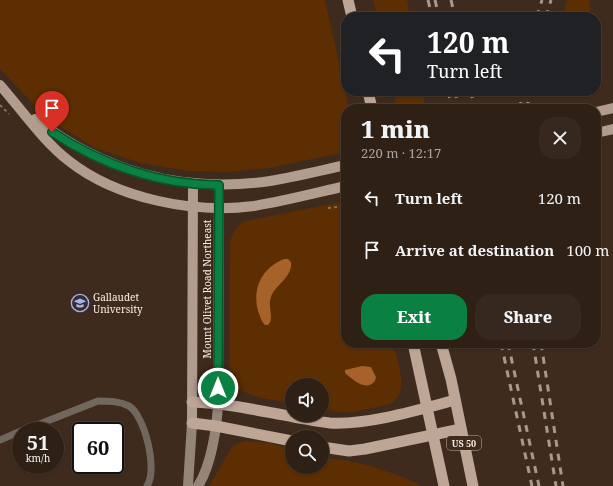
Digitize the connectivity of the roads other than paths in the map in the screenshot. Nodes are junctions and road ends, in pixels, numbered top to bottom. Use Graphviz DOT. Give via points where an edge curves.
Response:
graph roads {
  1 [pos="348,0"];
  2 [pos="351,12"];
  3 [pos="0,85"];
  4 [pos="613,108"];
  5 [pos="21,109"];
  6 [pos="601,111"];
  7 [pos="613,130"];
  8 [pos="601,132"];
  9 [pos="341,166"];
  10 [pos="193,184"];
  11 [pos="219,185"];
  12 [pos="341,187"];
  13 [pos="192,206"];
  14 [pos="219,208"];
  15 [pos="414,348"];
  16 [pos="442,348"];
  17 [pos="455,400"];
  18 [pos="192,402"];
  19 [pos="218,403"];
  20 [pos="427,407"];
  21 [pos="44,422"];
  22 [pos="192,423"];
  23 [pos="216,426"];
  24 [pos="461,429"];
  25 [pos="12,435"];
  26 [pos="433,435"];
  27 [pos="0,440"];
  28 [pos="285,440"];
  29 [pos="329,448"];
  30 [pos="147,486"];
  31 [pos="188,486"];
  32 [pos="198,486"];
  33 [pos="444,486"];
  34 [pos="473,486"];
  1 -- 2 [label="highway"];
  3 -- 5 [label="main road"];
  4 -- 6 [label="main road"];
  5 -- 10 [label="main road" via="62,139 106,161 136,172"];
  5 -- 13 [label="main road" via="65,158 92,176 136,194"];
  7 -- 8 [label="main road"];
  9 -- 11 [label="main road" via="265,182"];
  10 -- 11 [label="main road"];
  10 -- 13 [label="main road, Mount Olivet Road Northeast"];
  11 -- 14 [label="main road, Mount Olivet Road Northeast"];
  12 -- 14 [label="main road" via="254,206"];
  13 -- 14 [label="main road"];
  13 -- 18 [label="main road, Mount Olivet Road Northeast"];
  14 -- 19 [label="main road, Mount Olivet Road Northeast"];
  15 -- 20 [label="highway, US 50"];
  16 -- 17 [label="highway, US 50"];
  17 -- 20 [label="highway"];
  17 -- 24 [label="highway, US 50"];
  18 -- 19 [label="highway"];
  18 -- 22 [label="main road, Mount Olivet Road Northeast"];
  19 -- 20 [label="highway" via="335,423 364,421"];
  19 -- 23 [label="main road, Mount Olivet Road Northeast"];
  20 -- 26 [label="highway, US 50"];
  21 -- 30 [label="lane" via="98,401 112,401 129,407 139,417 148,445 152,466"];
  22 -- 23 [label="highway"];
  22 -- 31 [label="main road, Mount Olivet Road Northeast"];
  23 -- 28 [label="highway"];
  23 -- 32 [label="main road, Mount Olivet Road Northeast" via="210,454"];
  24 -- 26 [label="highway"];
  24 -- 34 [label="highway, US 50"];
  25 -- 27 [label="lane"];
  26 -- 29 [label="highway" via="374,448"];
  26 -- 33 [label="highway, US 50"];
}
